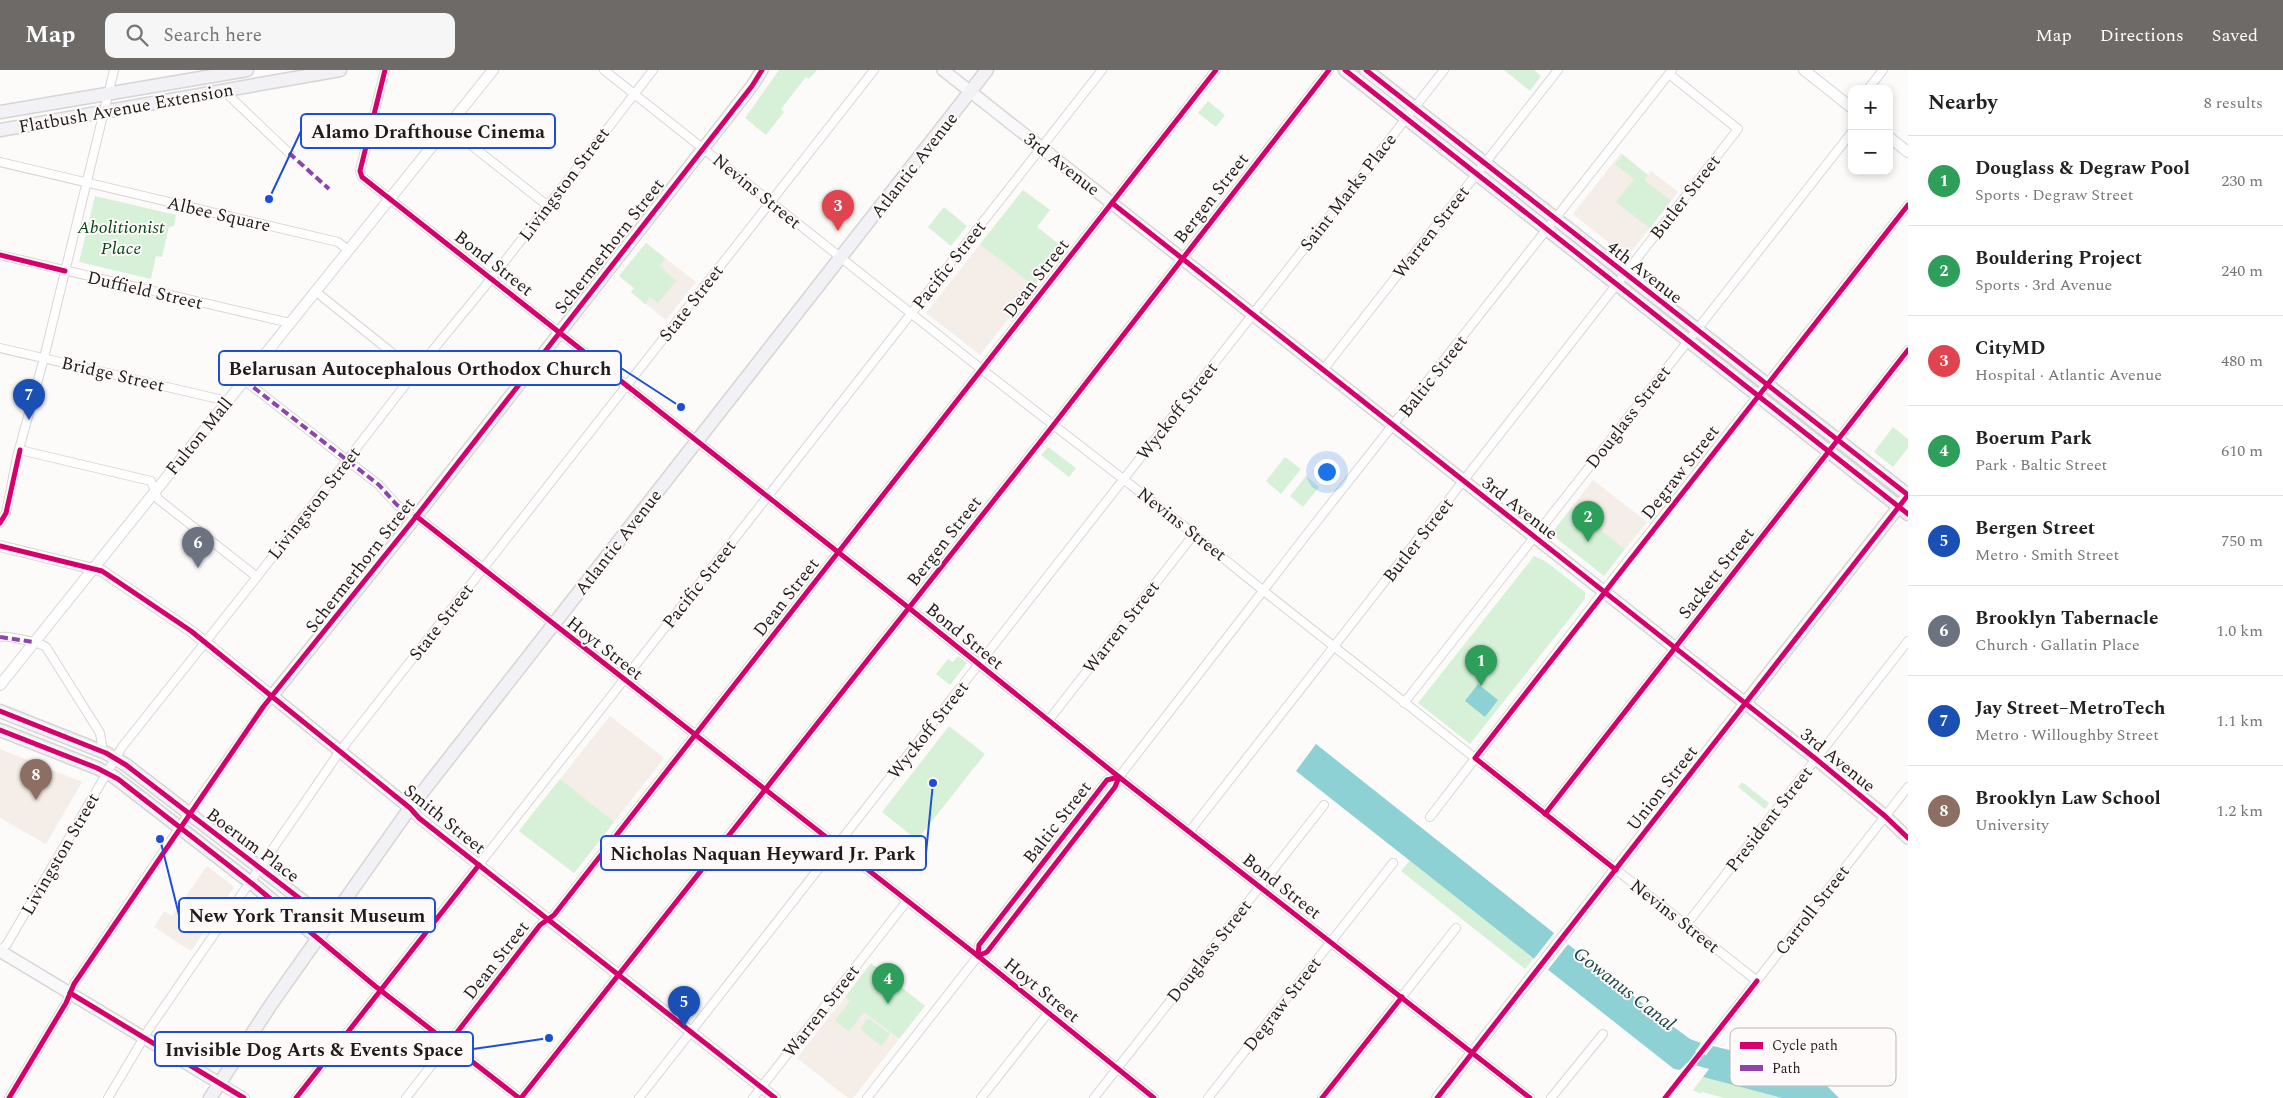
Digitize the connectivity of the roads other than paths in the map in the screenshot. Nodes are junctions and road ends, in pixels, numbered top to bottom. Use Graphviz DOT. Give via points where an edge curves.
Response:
graph roads {
  1 [pos="114,70"];
  2 [pos="247,70"];
  3 [pos="340,70"];
  4 [pos="385,70"];
  5 [pos="493,70"];
  6 [pos="604,70"];
  7 [pos="652,70"];
  8 [pos="762,70"];
  9 [pos="874,70"];
  10 [pos="943,70"];
  11 [pos="987,70"];
  12 [pos="1102,70"];
  13 [pos="1216,70"];
  14 [pos="1329,70"];
  15 [pos="1346,70"];
  16 [pos="1366,70"];
  17 [pos="1444,70"];
  18 [pos="1558,70"];
  19 [pos="1804,70"];
  20 [pos="1883,70"];
  21 [pos="1671,72"];
  22 [pos="201,74"];
  23 [pos="1871,85"];
  24 [pos="223,90"];
  25 [pos="971,92"];
  26 [pos="109,94"];
  27 [pos="634,94"];
  28 [pos="1848,105"];
  29 [pos="105,111"];
  30 [pos="0,112"];
  31 [pos="1410,112"];
  32 [pos="448,126"];
  33 [pos="0,130"];
  34 [pos="1848,137"];
  35 [pos="1893,141"];
  36 [pos="703,148"];
  37 [pos="1041,148"];
  38 [pos="1908,152"];
  39 [pos="289,153"];
  40 [pos="0,162"];
  41 [pos="1481,168"];
  42 [pos="87,183"];
  43 [pos="390,198"];
  44 [pos="770,202"];
  45 [pos="1112,203"];
  46 [pos="1908,205"];
  47 [pos="548,206"];
  48 [pos="1552,224"];
  49 [pos="348,250"];
  50 [pos="0,255"];
  51 [pos="841,258"];
  52 [pos="1182,258"];
  53 [pos="65,271"];
  54 [pos="491,279"];
  55 [pos="1621,279"];
  56 [pos="314,291"];
  57 [pos="911,314"];
  58 [pos="1253,315"];
  59 [pos="290,323"];
  60 [pos="560,332"];
  61 [pos="1692,335"];
  62 [pos="0,348"];
  63 [pos="1908,350"];
  64 [pos="44,358"];
  65 [pos="982,369"];
  66 [pos="1323,370"];
  67 [pos="416,372"];
  68 [pos="244,380"];
  69 [pos="627,386"];
  70 [pos="1762,390"];
  71 [pos="227,401"];
  72 [pos="1053,425"];
  73 [pos="1394,426"];
  74 [pos="1837,440"];
  75 [pos="697,441"];
  76 [pos="20,450"];
  77 [pos="1828,451"];
  78 [pos="347,460"];
  79 [pos="1124,479"];
  80 [pos="1464,481"];
  81 [pos="155,492"];
  82 [pos="1908,495"];
  83 [pos="768,497"];
  84 [pos="1903,511"];
  85 [pos="416,516"];
  86 [pos="0,523"];
  87 [pos="1194,534"];
  88 [pos="1534,537"];
  89 [pos="0,546"];
  90 [pos="838,552"];
  91 [pos="93,568"];
  92 [pos="483,569"];
  93 [pos="257,577"];
  94 [pos="1264,590"];
  95 [pos="1604,592"];
  96 [pos="909,608"];
  97 [pos="554,625"];
  98 [pos="0,636"];
  99 [pos="34,642"];
  100 [pos="1908,642"];
  101 [pos="205,643"];
  102 [pos="1334,647"];
  103 [pos="1675,648"];
  104 [pos="979,665"];
  105 [pos="624,680"];
  106 [pos="0,685"];
  107 [pos="272,696"];
  108 [pos="1404,703"];
  109 [pos="1746,703"];
  110 [pos="0,711"];
  111 [pos="1048,721"];
  112 [pos="0,730"];
  113 [pos="694,736"];
  114 [pos="340,751"];
  115 [pos="103,752"];
  116 [pos="115,758"];
  117 [pos="1475,758"];
  118 [pos="1816,759"];
  119 [pos="107,772"];
  120 [pos="1119,777"];
  121 [pos="1908,787"];
  122 [pos="765,791"];
  123 [pos="1324,805"];
  124 [pos="410,808"];
  125 [pos="189,813"];
  126 [pos="1545,814"];
  127 [pos="1885,816"];
  128 [pos="1430,817"];
  129 [pos="179,828"];
  130 [pos="1189,832"];
  131 [pos="1908,838"];
  132 [pos="837,847"];
  133 [pos="1393,863"];
  134 [pos="479,865"];
  135 [pos="260,867"];
  136 [pos="1616,870"];
  137 [pos="250,882"];
  138 [pos="1260,887"];
  139 [pos="907,901"];
  140 [pos="548,919"];
  141 [pos="329,921"];
  142 [pos="1686,925"];
  143 [pos="1456,928"];
  144 [pos="318,938"];
  145 [pos="1331,942"];
  146 [pos="0,951"];
  147 [pos="978,956"];
  148 [pos="620,975"];
  149 [pos="1757,981"];
  150 [pos="380,990"];
  151 [pos="70,993"];
  152 [pos="1402,997"];
  153 [pos="1048,1013"];
  154 [pos="691,1032"];
  155 [pos="1603,1034"];
  156 [pos="1716,1034"];
  157 [pos="144,1038"];
  158 [pos="448,1044"];
  159 [pos="1472,1053"];
  160 [pos="1117,1068"];
  161 [pos="219,1083"];
  162 [pos="761,1088"];
  163 [pos="9,1098"];
  164 [pos="108,1098"];
  165 [pos="210,1098"];
  166 [pos="244,1098"];
  167 [pos="296,1098"];
  168 [pos="406,1098"];
  169 [pos="520,1098"];
  170 [pos="639,1098"];
  171 [pos="753,1098"];
  172 [pos="775,1098"];
  173 [pos="867,1098"];
  174 [pos="981,1098"];
  175 [pos="1094,1098"];
  176 [pos="1154,1098"];
  177 [pos="1208,1098"];
  178 [pos="1322,1098"];
  179 [pos="1437,1098"];
  180 [pos="1530,1098"];
  181 [pos="1551,1098"];
  1 -- 26 [label="street"];
  2 -- 22 [label="main road, Flatbush Avenue Extension"];
  3 -- 24 [label="main road, Flatbush Avenue Extension"];
  4 -- 43 [label="street, Bond Street" via="360,174"];
  5 -- 32 [label="street, Fulton Mall"];
  6 -- 27 [label="street, Nevins Street"];
  7 -- 27 [label="street, Livingston Street"];
  8 -- 36 [label="main road, Schermerhorn Street"];
  9 -- 44 [label="street, State Street"];
  10 -- 25 [label="main road, 3rd Avenue"];
  11 -- 25 [label="main road, Atlantic Avenue"];
  12 -- 37 [label="street, Pacific Street"];
  13 -- 45 [label="street, Dean Street"];
  14 -- 52 [label="street, Bergen Street"];
  15 -- 31 [label="main road, 4th Avenue"];
  16 -- 31 [label="main road, 4th Avenue"];
  17 -- 31 [label="street, Saint Marks Place"];
  18 -- 41 [label="street, Warren Street"];
  19 -- 28 [label="street"];
  20 -- 23 [label="street"];
  21 -- 48 [label="street, Baltic Street"];
  21 -- 55 [label="street, Butler Street" via="1738,129"];
  22 -- 26 [label="main road, Flatbush Avenue Extension"];
  24 -- 29 [label="main road, Flatbush Avenue Extension"];
  24 -- 39 [label="street"];
  25 -- 37 [label="main road, 3rd Avenue"];
  25 -- 51 [label="main road, Atlantic Avenue"];
  26 -- 29 [label="street"];
  26 -- 30 [label="main road, Flatbush Avenue Extension"];
  27 -- 36 [label="street, Nevins Street"];
  27 -- 47 [label="street, Livingston Street"];
  29 -- 33 [label="main road, Flatbush Avenue Extension"];
  29 -- 42 [label="street"];
  31 -- 41 [label="main road, 4th Avenue"];
  31 -- 58 [label="street, Saint Marks Place"];
  32 -- 43 [label="street, Fulton Mall"];
  32 -- 47 [label="street"];
  34 -- 61 [label="street, Douglass Street"];
  35 -- 38 [label="street"];
  36 -- 44 [label="street, Nevins Street"];
  36 -- 60 [label="main road, Schermerhorn Street"];
  37 -- 45 [label="main road, 3rd Avenue"];
  37 -- 57 [label="street, Pacific Street"];
  40 -- 42 [label="street, Albee Square"];
  41 -- 48 [label="main road, 4th Avenue"];
  41 -- 66 [label="street, Warren Street"];
  42 -- 49 [label="street, Albee Square" via="338,242"];
  42 -- 53 [label="street"];
  43 -- 49 [label="street, Fulton Mall"];
  43 -- 54 [label="street, Bond Street"];
  44 -- 51 [label="street, Nevins Street"];
  44 -- 69 [label="street, State Street"];
  45 -- 52 [label="main road, 3rd Avenue"];
  45 -- 65 [label="street, Dean Street"];
  46 -- 70 [label="street, Degraw Street"];
  47 -- 54 [label="street, Livingston Street"];
  48 -- 55 [label="main road, 4th Avenue"];
  48 -- 73 [label="street, Baltic Street"];
  49 -- 56 [label="street, Fulton Mall"];
  50 -- 53 [label="street, Duffield Street"];
  51 -- 57 [label="street, Nevins Street"];
  51 -- 75 [label="main road, Atlantic Avenue"];
  52 -- 58 [label="main road, 3rd Avenue"];
  52 -- 72 [label="street, Bergen Street"];
  53 -- 59 [label="street, Duffield Street"];
  53 -- 64 [label="street"];
  54 -- 60 [label="street, Bond Street"];
  54 -- 67 [label="street, Livingston Street"];
  55 -- 61 [label="main road, 4th Avenue"];
  55 -- 80 [label="street, Butler Street"];
  56 -- 59 [label="street, Fulton Mall"];
  56 -- 67 [label="street"];
  57 -- 65 [label="street, Nevins Street"];
  57 -- 83 [label="street, Pacific Street"];
  58 -- 66 [label="main road, 3rd Avenue"];
  58 -- 79 [label="street, Wyckoff Street"];
  59 -- 68 [label="street, Fulton Mall"];
  60 -- 69 [label="street, Bond Street"];
  60 -- 85 [label="main road, Schermerhorn Street"];
  61 -- 70 [label="main road, 4th Avenue"];
  61 -- 88 [label="street, Douglass Street"];
  62 -- 64 [label="street, Bridge Street"];
  63 -- 74 [label="street, Sackett Street"];
  64 -- 71 [label="street, Bridge Street"];
  64 -- 76 [label="street"];
  65 -- 72 [label="street, Nevins Street"];
  65 -- 90 [label="street, Dean Street"];
  66 -- 73 [label="main road, 3rd Avenue"];
  67 -- 78 [label="street, Livingston Street"];
  68 -- 71 [label="street, Fulton Mall"];
  68 -- 78 [label="street, Hoyt Street"];
  69 -- 75 [label="street, Bond Street"];
  69 -- 92 [label="street, State Street"];
  70 -- 74 [label="main road, 4th Avenue"];
  70 -- 77 [label="main road, 4th Avenue"];
  70 -- 95 [label="street, Degraw Street"];
  71 -- 81 [label="street, Fulton Mall"];
  72 -- 79 [label="street, Nevins Street"];
  72 -- 96 [label="street, Bergen Street"];
  73 -- 80 [label="main road, 3rd Avenue"];
  73 -- 94 [label="street, Baltic Street"];
  74 -- 77 [label="street, Sackett Street"];
  74 -- 82 [label="main road, 4th Avenue"];
  75 -- 83 [label="street, Bond Street"];
  75 -- 97 [label="main road, Atlantic Avenue"];
  76 -- 81 [label="street" via="151,481"];
  76 -- 86 [label="street" via="6,513"];
  77 -- 84 [label="main road, 4th Avenue"];
  77 -- 103 [label="street, Sackett Street"];
  78 -- 85 [label="street, Hoyt Street" via="397,504"];
  78 -- 93 [label="street, Livingston Street"];
  79 -- 87 [label="street, Nevins Street"];
  79 -- 104 [label="street, Wyckoff Street"];
  80 -- 88 [label="main road, 3rd Avenue"];
  80 -- 102 [label="street, Butler Street"];
  81 -- 91 [label="street, Fulton Mall"];
  81 -- 93 [label="street" via="158,499"];
  82 -- 84 [label="main road, Union Street"];
  83 -- 90 [label="street, Bond Street"];
  83 -- 105 [label="street, Pacific Street"];
  84 -- 109 [label="main road, Union Street"];
  85 -- 92 [label="street, Hoyt Street"];
  85 -- 107 [label="main road, Schermerhorn Street"];
  87 -- 94 [label="street, Nevins Street"];
  87 -- 111 [label="street, Warren Street"];
  88 -- 95 [label="main road, 3rd Avenue"];
  88 -- 108 [label="street, Douglass Street"];
  89 -- 91 [label="street, Smith Street"];
  90 -- 96 [label="street, Bond Street"];
  90 -- 113 [label="street, Dean Street"];
  91 -- 99 [label="street, Fulton Mall"];
  91 -- 101 [label="street, Smith Street" via="102,571"];
  92 -- 97 [label="street, Hoyt Street"];
  92 -- 114 [label="street, State Street"];
  93 -- 101 [label="street, Livingston Street"];
  94 -- 102 [label="street, Nevins Street"];
  94 -- 120 [label="street, Baltic Street"];
  95 -- 103 [label="main road, 3rd Avenue"];
  95 -- 117 [label="street, Degraw Street"];
  96 -- 104 [label="street, Bond Street"];
  96 -- 122 [label="street, Bergen Street"];
  97 -- 105 [label="street, Hoyt Street"];
  97 -- 124 [label="main road, Atlantic Avenue"];
  98 -- 99 [label="street"];
  99 -- 106 [label="street, Fulton Mall"];
  99 -- 115 [label="street" via="46,647 56,662 100,733"];
  100 -- 118 [label="street, President Street"];
  101 -- 107 [label="street, Smith Street"];
  101 -- 116 [label="street, Livingston Street"];
  102 -- 108 [label="street, Nevins Street"];
  102 -- 130 [label="street, Butler Street"];
  103 -- 109 [label="main road, 3rd Avenue"];
  103 -- 126 [label="street, Sackett Street"];
  104 -- 111 [label="street, Bond Street"];
  104 -- 132 [label="street, Wyckoff Street"];
  105 -- 113 [label="street, Hoyt Street"];
  105 -- 134 [label="street, Pacific Street"];
  107 -- 114 [label="main road, Smith Street"];
  107 -- 125 [label="street, Schermerhorn Street"];
  108 -- 117 [label="street, Nevins Street"];
  109 -- 118 [label="main road, 3rd Avenue"];
  109 -- 136 [label="street, Union Street"];
  110 -- 115 [label="main road, Boerum Place"];
  111 -- 120 [label="street, Bond Street"];
  112 -- 119 [label="main road, Boerum Place"];
  113 -- 122 [label="street, Hoyt Street"];
  113 -- 140 [label="street, Dean Street"];
  114 -- 124 [label="main road, Smith Street"];
  114 -- 135 [label="street, State Street"];
  115 -- 116 [label="main road, Boerum Place"];
  116 -- 119 [label="street, Livingston Street"];
  116 -- 125 [label="main road, Boerum Place"];
  117 -- 126 [label="street, Nevins Street"];
  117 -- 128 [label="street, Degraw Street"];
  118 -- 127 [label="main road, 3rd Avenue"];
  118 -- 142 [label="street, President Street"];
  119 -- 129 [label="main road, Boerum Place"];
  119 -- 146 [label="street, Livingston Street" via="12,937"];
  120 -- 130 [label="street, Bond Street"];
  120 -- 147 [label="street, Baltic Street" via="1115,787 987,952"];
  121 -- 127 [label="street, Carroll Street"];
  122 -- 132 [label="street, Hoyt Street"];
  122 -- 148 [label="street, Bergen Street"];
  123 -- 138 [label="street, Douglass Street"];
  124 -- 134 [label="street, Smith Street" via="418,818"];
  124 -- 141 [label="main road, Atlantic Avenue"];
  125 -- 129 [label="street, Schermerhorn Street"];
  125 -- 135 [label="main road, Boerum Place"];
  126 -- 136 [label="street, Nevins Street"];
  127 -- 131 [label="main road, 3rd Avenue"];
  127 -- 149 [label="street, Carroll Street"];
  129 -- 137 [label="main road, Boerum Place"];
  129 -- 151 [label="street, Schermerhorn Street"];
  130 -- 138 [label="street, Bond Street"];
  132 -- 139 [label="street, Hoyt Street"];
  132 -- 154 [label="street, Wyckoff Street"];
  133 -- 145 [label="street, Degraw Street"];
  134 -- 140 [label="street, Smith Street"];
  134 -- 150 [label="street, Pacific Street"];
  135 -- 137 [label="street, State Street"];
  135 -- 141 [label="main road, Boerum Place"];
  136 -- 142 [label="street, Nevins Street"];
  136 -- 159 [label="street, Union Street"];
  137 -- 144 [label="main road, Boerum Place"];
  137 -- 157 [label="street, State Street"];
  138 -- 145 [label="street, Bond Street"];
  138 -- 160 [label="street, Douglass Street"];
  139 -- 147 [label="street, Hoyt Street"];
  139 -- 162 [label="street, Warren Street"];
  140 -- 148 [label="street, Smith Street"];
  140 -- 158 [label="street, Dean Street"];
  141 -- 144 [label="main road, Atlantic Avenue"];
  142 -- 149 [label="street, Nevins Street"];
  143 -- 152 [label="street"];
  144 -- 150 [label="street, Boerum Place"];
  144 -- 161 [label="main road, Atlantic Avenue"];
  145 -- 152 [label="street, Bond Street"];
  145 -- 177 [label="street, Degraw Street"];
  146 -- 151 [label="main road"];
  147 -- 153 [label="street, Hoyt Street"];
  147 -- 173 [label="street, Baltic Street"];
  148 -- 154 [label="street, Smith Street"];
  148 -- 169 [label="street, Bergen Street"];
  149 -- 156 [label="street, Carroll Street"];
  150 -- 158 [label="street, Boerum Place"];
  150 -- 167 [label="street, Pacific Street"];
  151 -- 157 [label="main road"];
  151 -- 163 [label="street, Schermerhorn Street"];
  152 -- 159 [label="street, Bond Street"];
  152 -- 178 [label="street"];
  153 -- 160 [label="street, Hoyt Street"];
  153 -- 174 [label="street"];
  154 -- 162 [label="street, Smith Street"];
  154 -- 170 [label="street, Wyckoff Street"];
  155 -- 181 [label="street"];
  157 -- 161 [label="main road"];
  157 -- 164 [label="street, State Street"];
  158 -- 168 [label="street, Dean Street"];
  158 -- 169 [label="street, Boerum Place"];
  159 -- 179 [label="street, Union Street"];
  159 -- 180 [label="street, Bond Street"];
  160 -- 175 [label="street, Douglass Street"];
  160 -- 176 [label="street, Hoyt Street"];
  161 -- 165 [label="main road, Atlantic Avenue"];
  161 -- 166 [label="street"];
  162 -- 171 [label="street, Warren Street"];
  162 -- 172 [label="street, Smith Street"];
}
